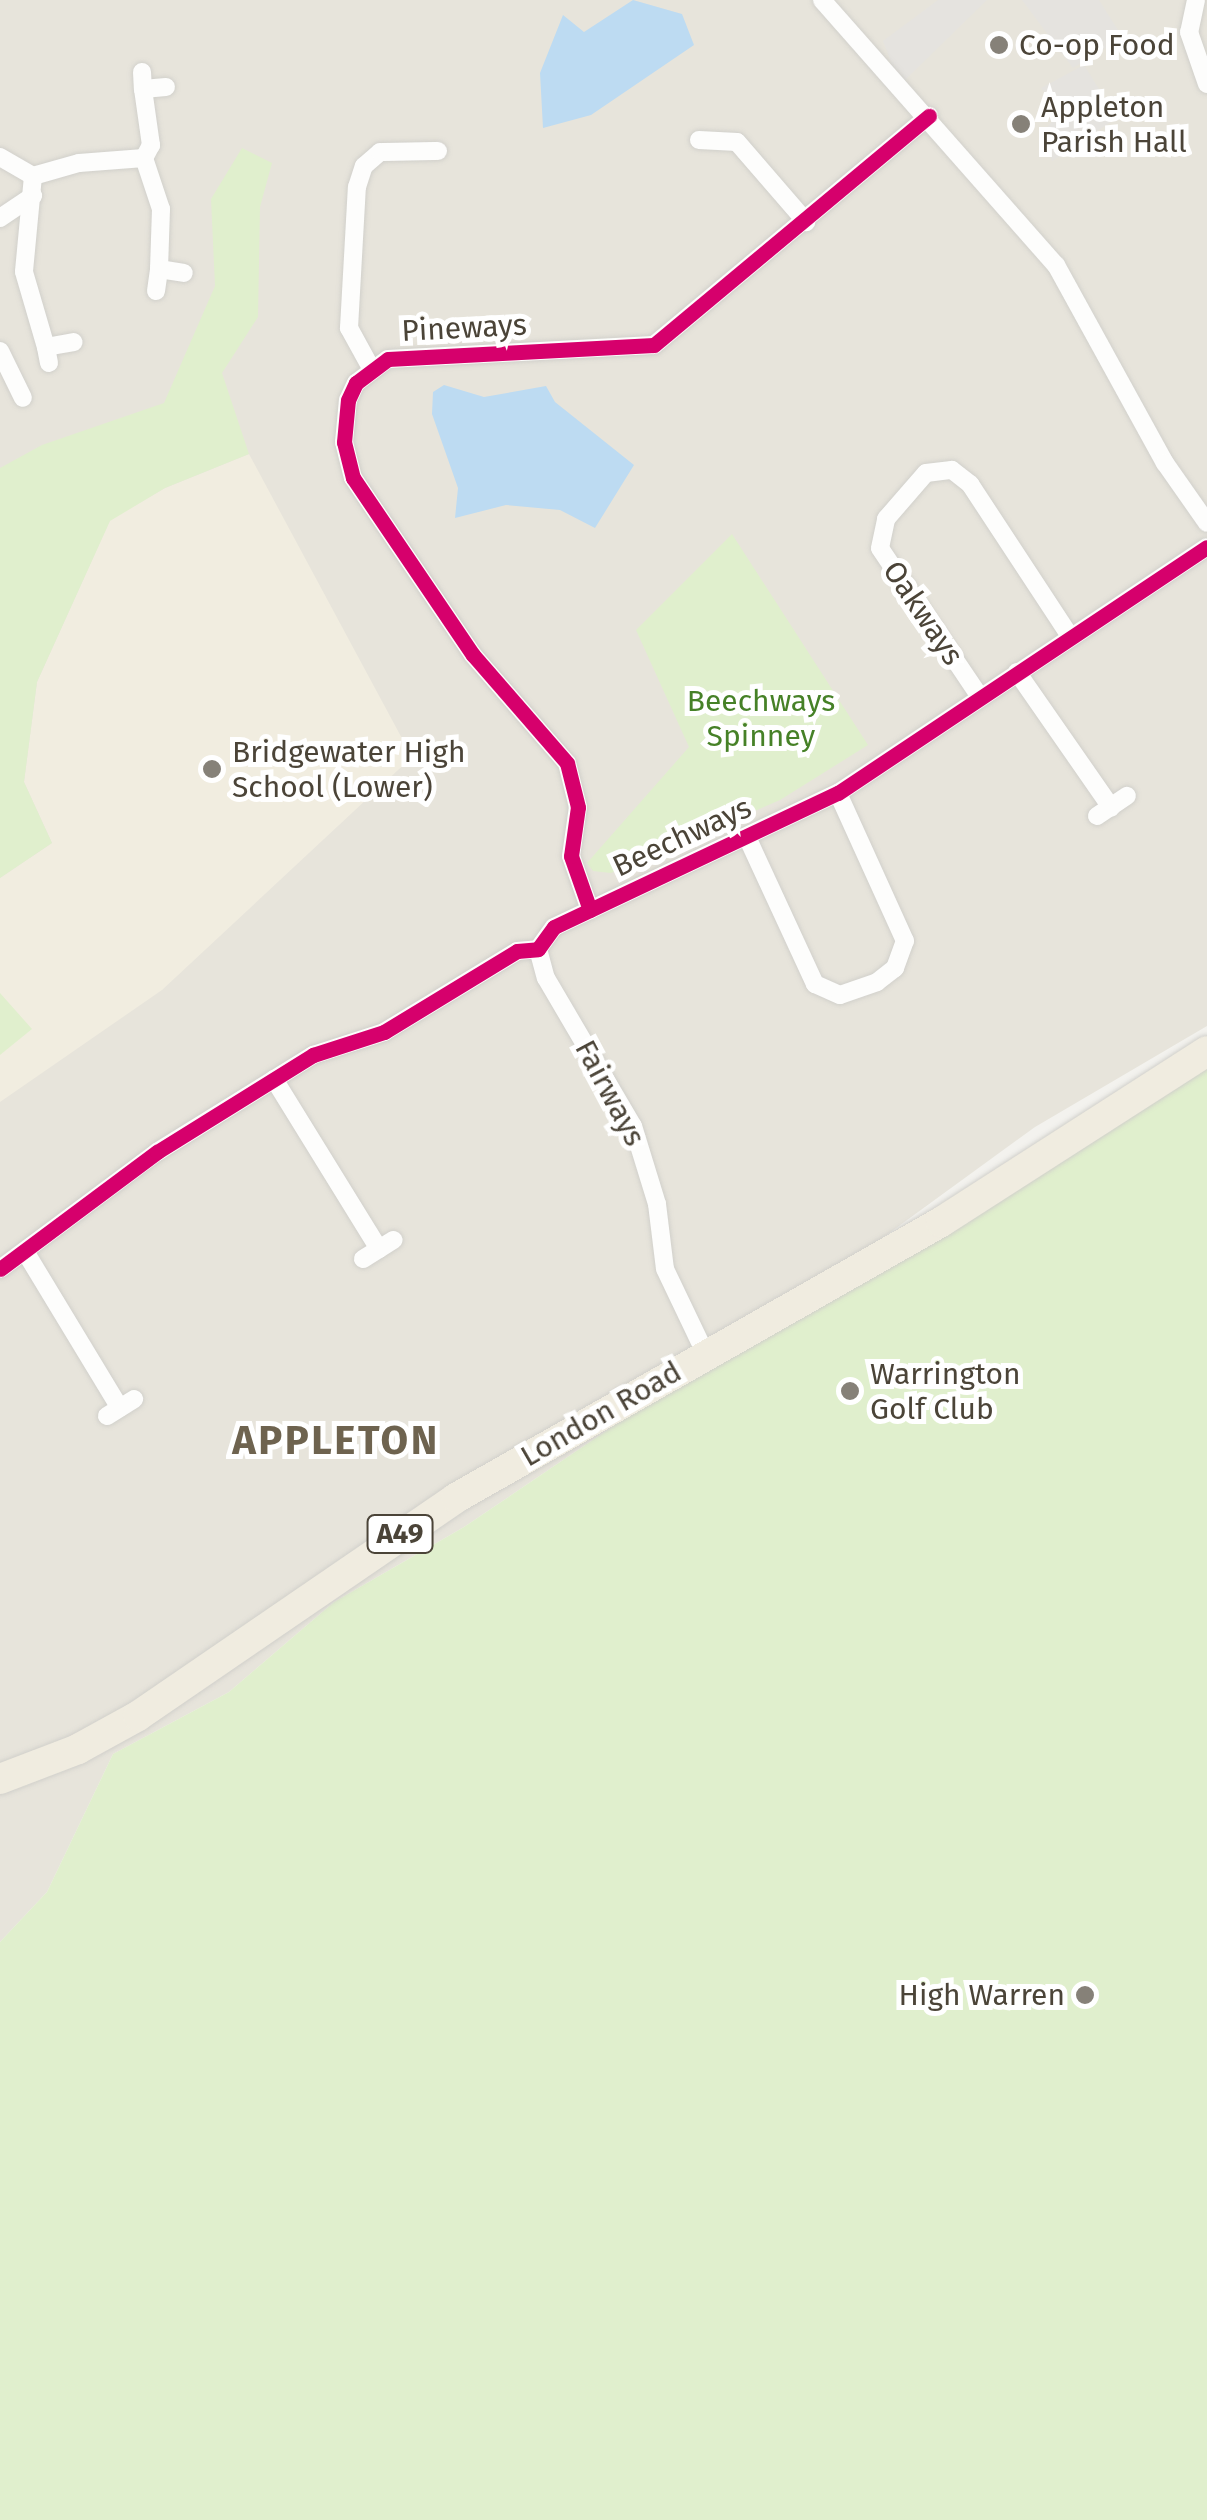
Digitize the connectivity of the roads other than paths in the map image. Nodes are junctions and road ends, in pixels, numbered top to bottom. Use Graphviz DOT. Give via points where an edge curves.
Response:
graph roads {
  1 [pos="822,0"];
  2 [pos="1196,0"];
  3 [pos="1207,84"];
  4 [pos="166,87"];
  5 [pos="929,116"];
  6 [pos="698,140"];
  7 [pos="438,152"];
  8 [pos="0,157"];
  9 [pos="144,158"];
  10 [pos="32,176"];
  11 [pos="33,196"];
  12 [pos="0,218"];
  13 [pos="806,222"];
  14 [pos="159,269"];
  15 [pos="184,273"];
  16 [pos="156,291"];
  17 [pos="74,342"];
  18 [pos="0,351"];
  19 [pos="371,368"];
  20 [pos="23,398"];
  21 [pos="1207,523"];
  22 [pos="1207,547"];
  23 [pos="1070,636"];
  24 [pos="1018,672"];
  25 [pos="980,697"];
  26 [pos="838,793"];
  27 [pos="1112,806"];
  28 [pos="747,837"];
  29 [pos="590,910"];
  30 [pos="538,949"];
  31 [pos="1207,1051"];
  32 [pos="274,1080"];
  33 [pos="379,1250"];
  34 [pos="26,1253"];
  35 [pos="0,1269"];
  36 [pos="706,1355"];
  37 [pos="120,1408"];
  38 [pos="0,1780"];
  1 -- 5 [label="street"];
  2 -- 3 [label="street" via="1189,32"];
  4 -- 9 [label="street" via="142,80 151,144"];
  5 -- 13 [label="street, Pineways"];
  5 -- 21 [label="street" via="1056,265 1165,463"];
  6 -- 13 [label="street" via="737,142"];
  7 -- 19 [label="street, Pineways" via="380,152 364,166 357,187 349,328"];
  8 -- 10 [label="street"];
  9 -- 10 [label="street"];
  9 -- 14 [label="street" via="160,188"];
  10 -- 11 [label="street"];
  11 -- 12 [label="street"];
  11 -- 17 [label="street" via="24,272 47,355"];
  13 -- 19 [label="street, Pineways" via="654,345 411,356"];
  14 -- 15 [label="street"];
  14 -- 16 [label="street"];
  18 -- 20 [label="street"];
  19 -- 29 [label="street, Pineways" via="348,400 344,442 352,478 473,655 568,763 578,807 571,856"];
  22 -- 23 [label="street, Beechways"];
  23 -- 24 [label="street, Beechways"];
  23 -- 25 [label="street, Oakways" via="970,484 952,470 926,473 886,519 880,548"];
  24 -- 25 [label="street, Beechways"];
  24 -- 27 [label="street"];
  25 -- 26 [label="street, Beechways"];
  26 -- 28 [label="street, Beechways"];
  26 -- 28 [label="street" via="905,941 896,968 877,982 840,995 815,984"];
  28 -- 29 [label="street, Beechways"];
  29 -- 30 [label="street, Beechways" via="546,932"];
  30 -- 32 [label="street, Beechways" via="516,951 384,1032 314,1055"];
  30 -- 36 [label="street, Fairways" via="541,969 633,1126 657,1204 665,1269"];
  31 -- 36 [label="highway, London Road / A49" via="940,1222"];
  32 -- 33 [label="street"];
  32 -- 34 [label="street, Beechways" via="103,1190"];
  34 -- 35 [label="street, Beechways"];
  34 -- 37 [label="street"];
  36 -- 38 [label="highway, London Road / A49" via="456,1498 138,1716"];
}
